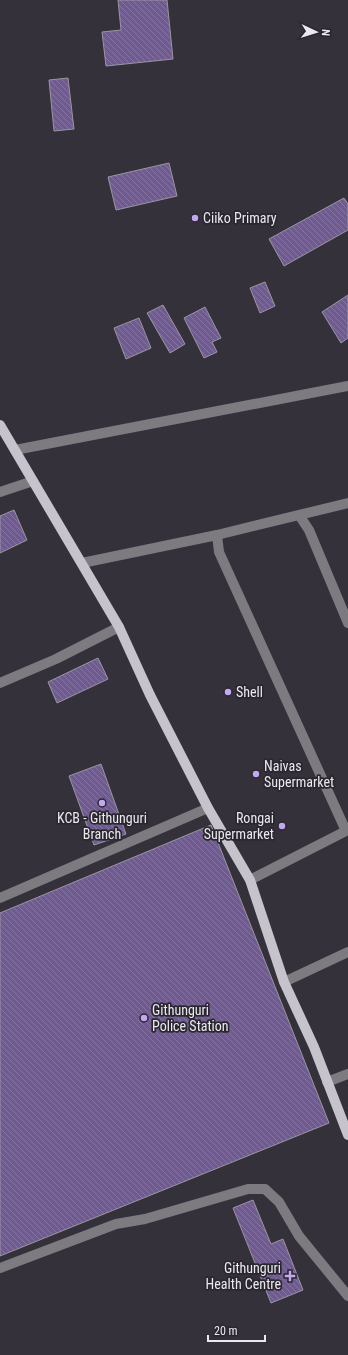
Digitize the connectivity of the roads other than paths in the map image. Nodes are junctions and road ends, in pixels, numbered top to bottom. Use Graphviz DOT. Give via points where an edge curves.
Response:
graph roads {
  1 [pos="348,386"];
  2 [pos="0,425"];
  3 [pos="15,450"];
  4 [pos="33,481"];
  5 [pos="0,492"];
  6 [pos="348,503"];
  7 [pos="299,515"];
  8 [pos="217,534"];
  9 [pos="82,563"];
  10 [pos="348,623"];
  11 [pos="119,627"];
  12 [pos="0,683"];
  13 [pos="208,808"];
  14 [pos="347,830"];
  15 [pos="250,880"];
  16 [pos="0,898"];
  17 [pos="348,952"];
  18 [pos="284,982"];
  19 [pos="348,1074"];
  20 [pos="327,1082"];
  21 [pos="348,1134"];
  22 [pos="0,1268"];
  23 [pos="348,1296"];
  1 -- 3 [label="street"];
  2 -- 3 [label="main road"];
  3 -- 4 [label="main road"];
  4 -- 5 [label="street"];
  4 -- 9 [label="main road"];
  6 -- 7 [label="street"];
  7 -- 8 [label="street"];
  7 -- 10 [label="street" via="309,530"];
  8 -- 9 [label="street"];
  8 -- 14 [label="street" via="219,552"];
  9 -- 11 [label="main road"];
  11 -- 12 [label="street" via="56,659"];
  11 -- 13 [label="main road"];
  13 -- 15 [label="main road"];
  13 -- 16 [label="street"];
  14 -- 15 [label="street"];
  15 -- 18 [label="main road"];
  17 -- 18 [label="street"];
  18 -- 20 [label="main road"];
  19 -- 20 [label="street"];
  20 -- 21 [label="main road"];
  22 -- 23 [label="street" via="116,1224 145,1219 248,1189 265,1189 279,1202 299,1236"];
}
